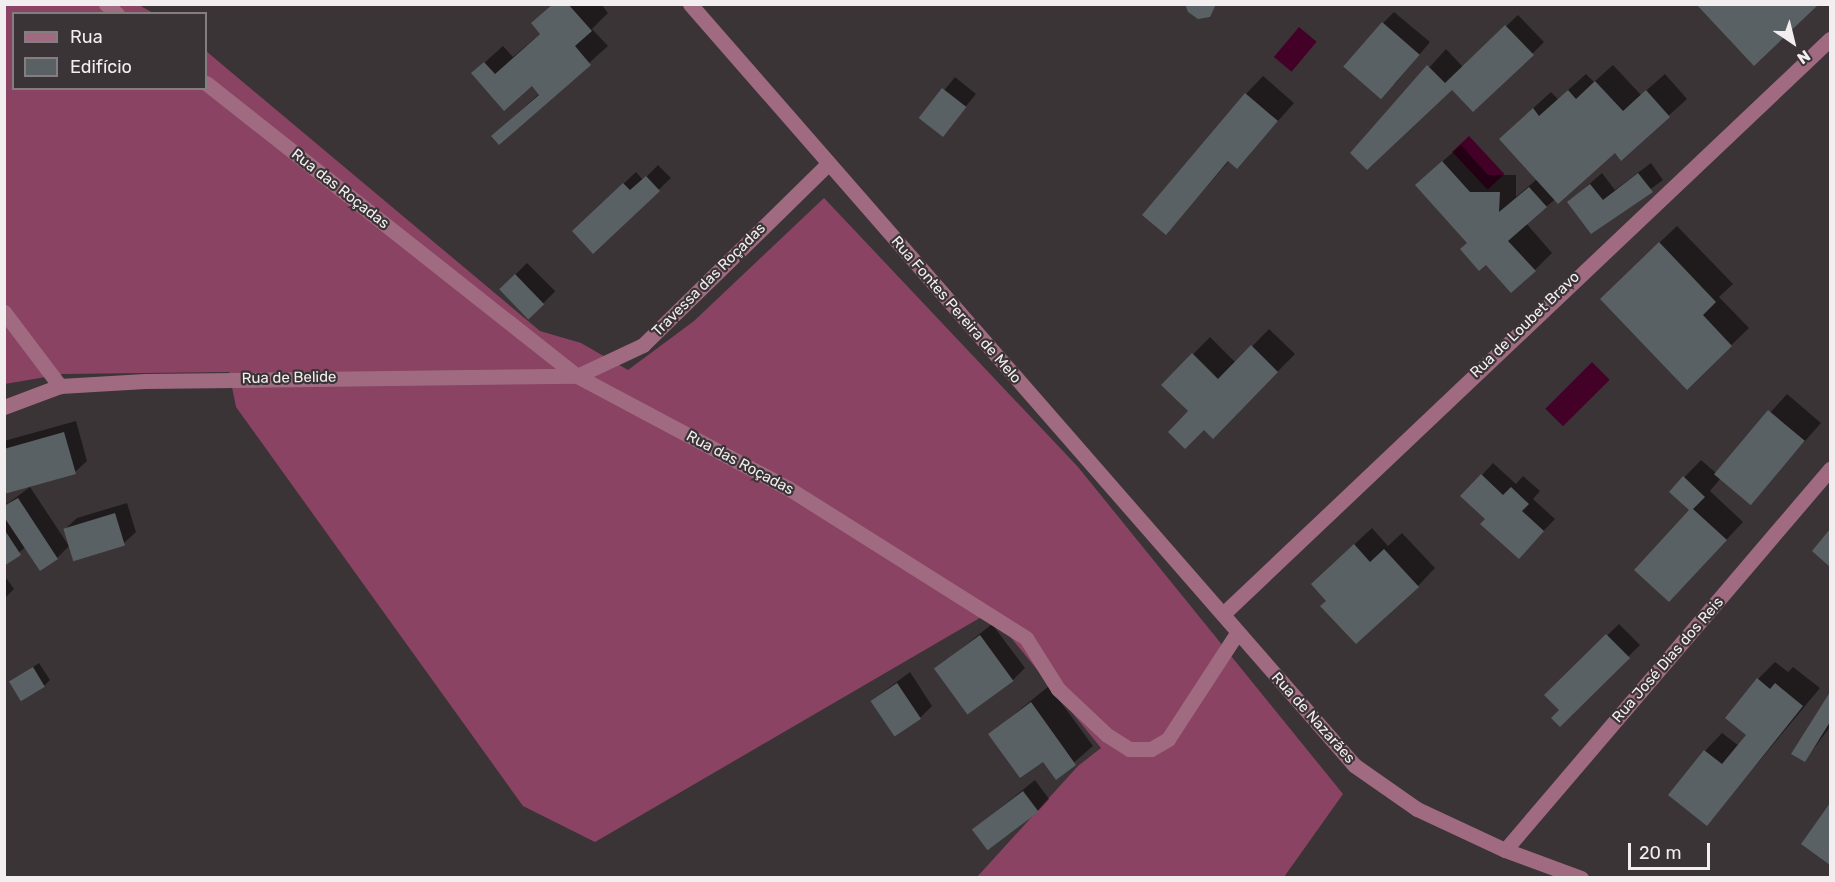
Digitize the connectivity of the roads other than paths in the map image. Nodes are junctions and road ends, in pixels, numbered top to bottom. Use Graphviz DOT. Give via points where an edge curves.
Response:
graph roads {
  1 [pos="690,4"];
  2 [pos="1830,39"];
  3 [pos="207,84"];
  4 [pos="828,165"];
  5 [pos="4,312"];
  6 [pos="577,376"];
  7 [pos="60,386"];
  8 [pos="4,407"];
  9 [pos="1830,470"];
  10 [pos="1223,614"];
  11 [pos="1237,633"];
  12 [pos="1505,850"];
  13 [pos="1581,878"];
  1 -- 4 [label="street, Rua Fontes Pereira de Melo"];
  2 -- 10 [label="street, Rua de Loubet Bravo"];
  3 -- 6 [label="street, Rua das Roçadas"];
  4 -- 6 [label="street, Travessa das Roçadas" via="643,345"];
  4 -- 10 [label="street, Rua Fontes Pereira de Melo"];
  5 -- 7 [label="street"];
  6 -- 7 [label="street, Rua de Belide" via="179,380"];
  6 -- 11 [label="street, Rua das Roçadas" via="788,488 994,616 1026,638 1058,688 1107,735 1129,749 1151,749 1168,739"];
  7 -- 8 [label="street, Rua de Belide"];
  9 -- 12 [label="street, Rua José Dias dos Reis"];
  10 -- 11 [label="street, Rua de Nazarães"];
  11 -- 12 [label="street, Rua de Nazarães" via="1354,765 1418,809"];
  12 -- 13 [label="street, Rua de Nazarães"];
}
